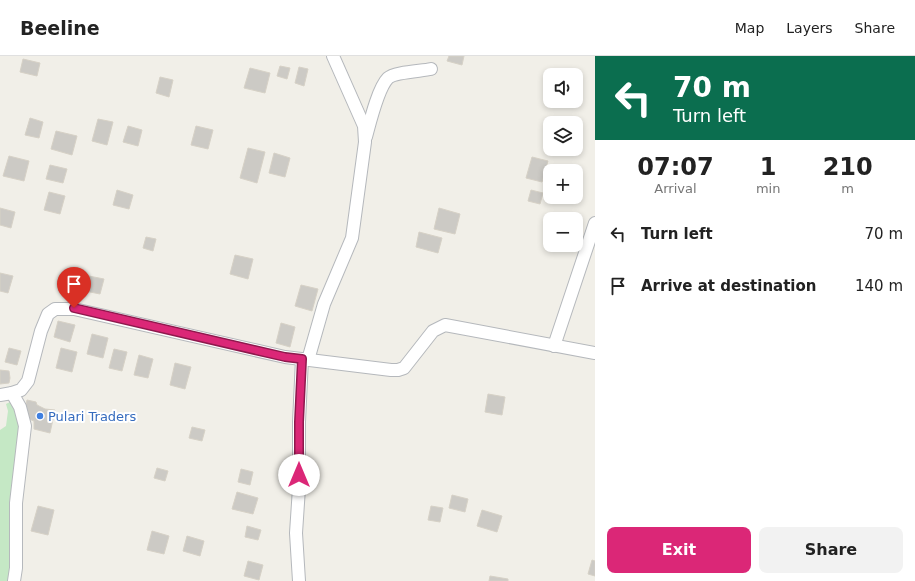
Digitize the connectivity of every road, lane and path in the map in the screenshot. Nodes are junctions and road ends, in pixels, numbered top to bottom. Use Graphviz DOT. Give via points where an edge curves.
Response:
graph roads {
  1 [pos="333,56"];
  2 [pos="431,69"];
  3 [pos="365,142"];
  4 [pos="595,223"];
  5 [pos="554,346"];
  6 [pos="595,353"];
  7 [pos="305,359"];
  8 [pos="12,393"];
  9 [pos="0,395"];
  10 [pos="14,581"];
  11 [pos="299,581"];
  1 -- 3 [label="street" via="364,126"];
  2 -- 3 [label="street" via="389,77 382,88"];
  3 -- 7 [label="street" via="352,238 324,304"];
  4 -- 5 [label="street"];
  5 -- 6 [label="street"];
  5 -- 7 [label="street" via="445,325 433,331 404,368 398,370"];
  7 -- 8 [label="street" via="285,357 74,308 55,309 48,314 41,331 28,381 21,390"];
  7 -- 11 [label="street" via="299,422 296,533"];
  8 -- 9 [label="street"];
  8 -- 10 [label="street" via="20,407 25,426 16,503"];
}
